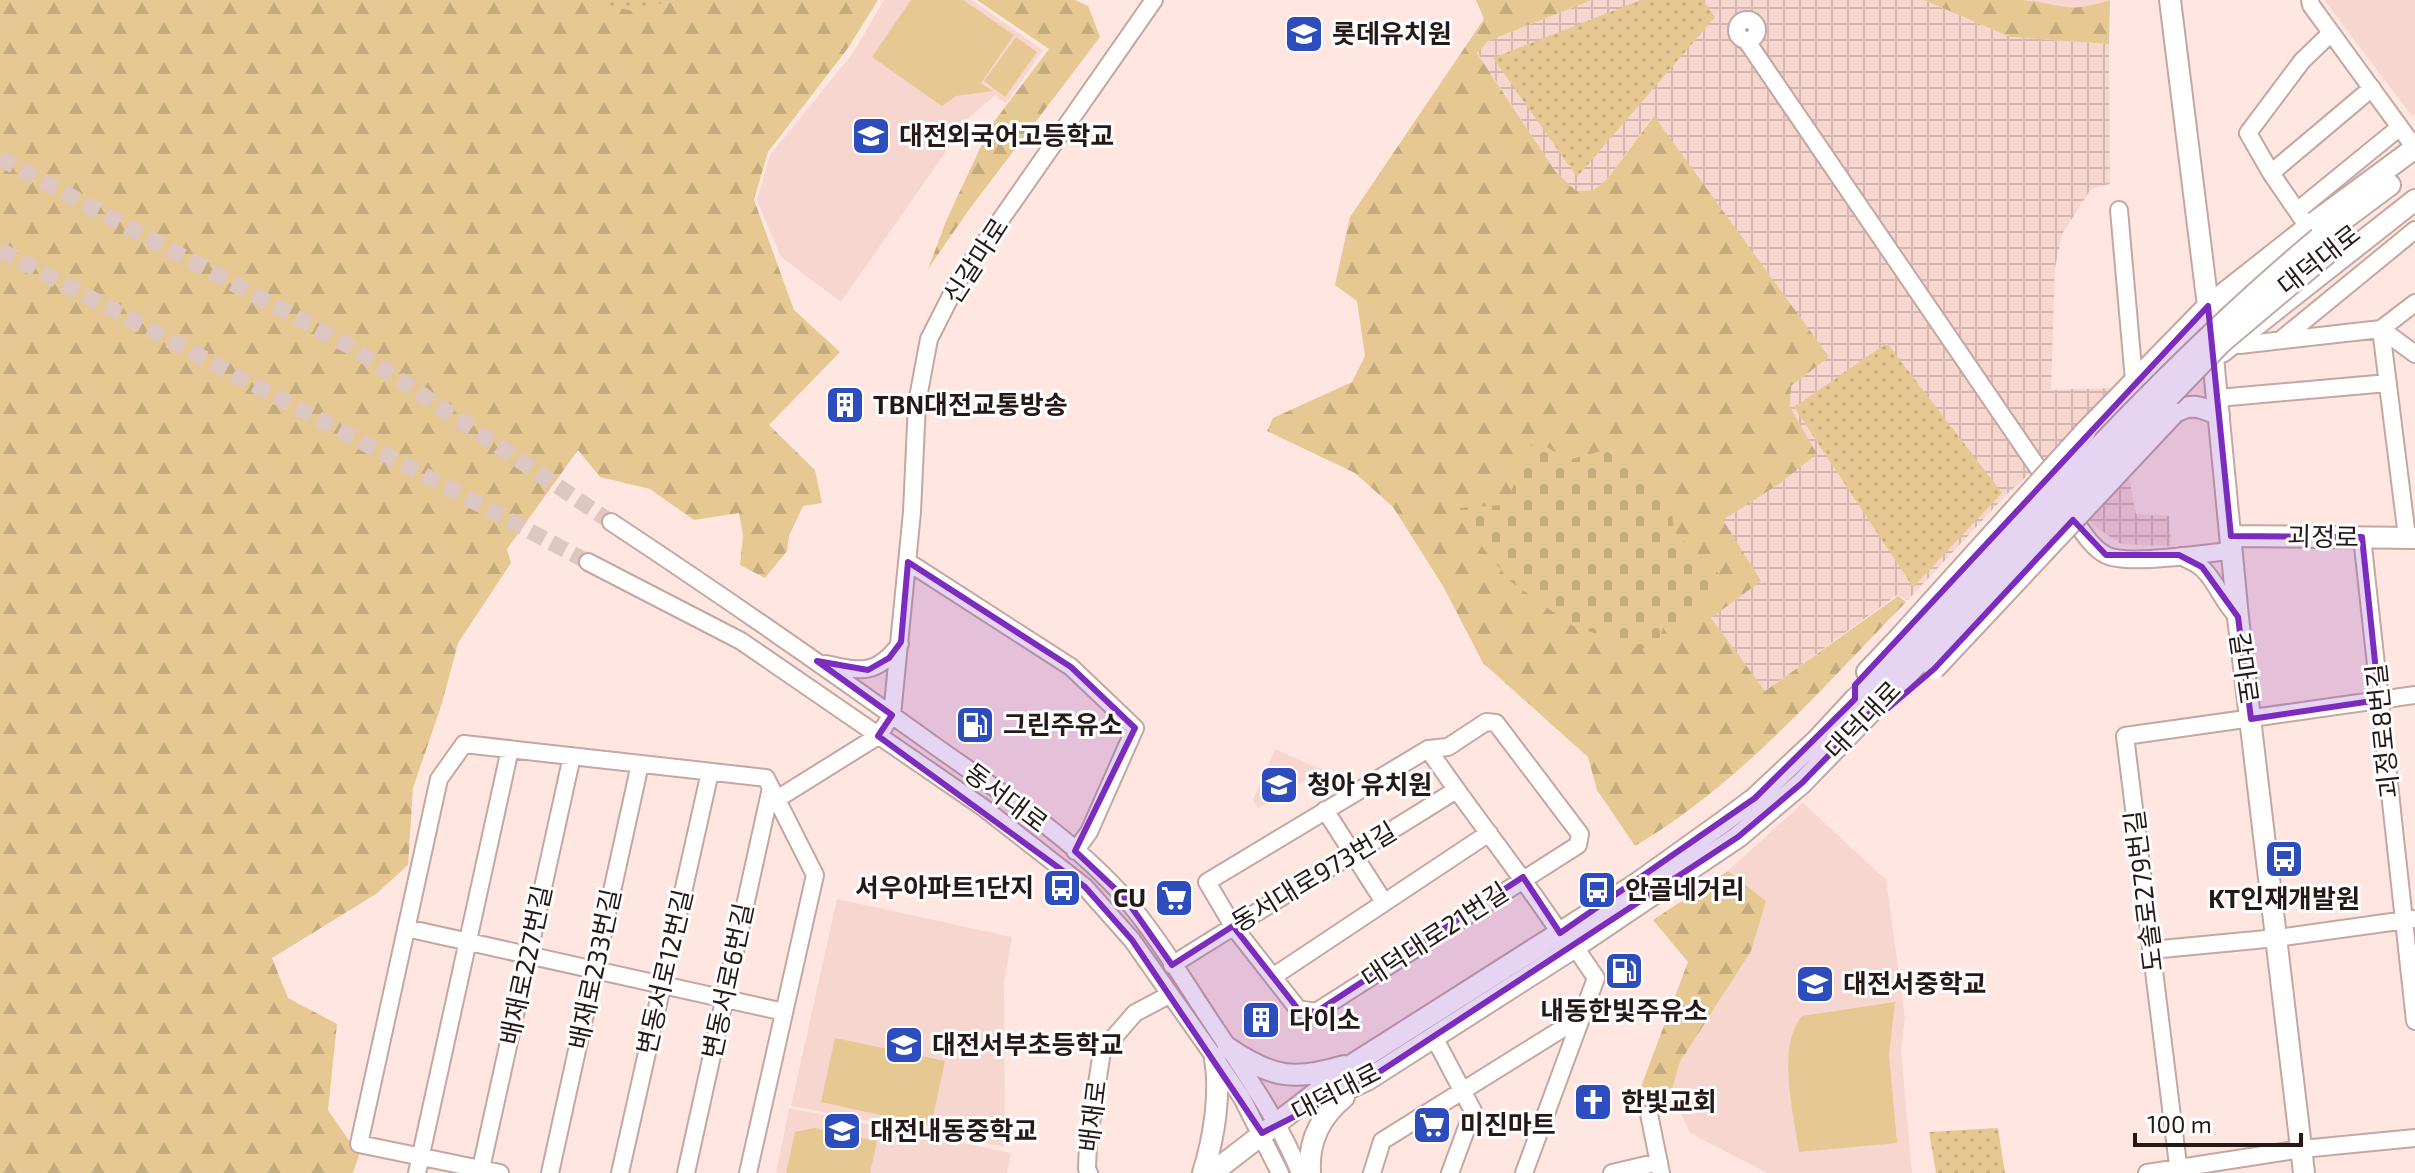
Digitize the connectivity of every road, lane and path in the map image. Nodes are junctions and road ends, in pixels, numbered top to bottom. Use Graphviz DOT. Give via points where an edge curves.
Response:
graph roads {
  1 [pos="1154,0"];
  2 [pos="2170,0"];
  3 [pos="2310,0"];
  4 [pos="2331,33"];
  5 [pos="1746,40"];
  6 [pos="2372,88"];
  7 [pos="2400,127"];
  8 [pos="2415,148"];
  9 [pos="2415,165"];
  10 [pos="2271,173"];
  11 [pos="2415,185"];
  12 [pos="2415,200"];
  13 [pos="2119,210"];
  14 [pos="2313,232"];
  15 [pos="2412,240"];
  16 [pos="2415,303"];
  17 [pos="2208,306"];
  18 [pos="2381,329"];
  19 [pos="2282,339"];
  20 [pos="2240,345"];
  21 [pos="2415,354"];
  22 [pos="2212,359"];
  23 [pos="2134,380"];
  24 [pos="2388,383"];
  25 [pos="2218,406"];
  26 [pos="611,522"];
  27 [pos="2362,537"];
  28 [pos="2411,538"];
  29 [pos="2231,544"];
  30 [pos="2179,555"];
  31 [pos="588,562"];
  32 [pos="908,562"];
  33 [pos="2238,617"];
  34 [pos="901,642"];
  35 [pos="1918,652"];
  36 [pos="817,661"];
  37 [pos="2415,695"];
  38 [pos="2379,700"];
  39 [pos="1863,706"];
  40 [pos="892,715"];
  41 [pos="2251,719"];
  42 [pos="878,736"];
  43 [pos="510,749"];
  44 [pos="1428,749"];
  45 [pos="572,756"];
  46 [pos="640,764"];
  47 [pos="710,772"];
  48 [pos="1456,790"];
  49 [pos="774,794"];
  50 [pos="1325,810"];
  51 [pos="1489,833"];
  52 [pos="1075,851"];
  53 [pos="1354,855"];
  54 [pos="1523,877"];
  55 [pos="1384,902"];
  56 [pos="2410,920"];
  57 [pos="1233,926"];
  58 [pos="406,928"];
  59 [pos="1560,933"];
  60 [pos="2277,938"];
  61 [pos="468,942"];
  62 [pos="1575,947"];
  63 [pos="2151,950"];
  64 [pos="528,955"];
  65 [pos="1172,965"];
  66 [pos="595,970"];
  67 [pos="1274,976"];
  68 [pos="662,985"];
  69 [pos="1169,995"];
  70 [pos="724,999"];
  71 [pos="784,1012"];
  72 [pos="1581,1017"];
  73 [pos="2415,1021"];
  74 [pos="1434,1037"];
  75 [pos="1222,1053"];
  76 [pos="1361,1071"];
  77 [pos="1463,1090"];
  78 [pos="1649,1114"];
  79 [pos="1269,1128"];
  80 [pos="2415,1138"];
  81 [pos="2302,1149"];
  82 [pos="419,1165"];
  83 [pos="1660,1168"];
  84 [pos="2178,1170"];
  85 [pos="480,1171"];
  86 [pos="500,1173"];
  87 [pos="550,1173"];
  88 [pos="620,1173"];
  89 [pos="686,1173"];
  90 [pos="748,1173"];
  91 [pos="1089,1173"];
  92 [pos="1203,1173"];
  93 [pos="1212,1173"];
  94 [pos="1280,1173"];
  95 [pos="1300,1173"];
  96 [pos="1310,1173"];
  97 [pos="1372,1173"];
  98 [pos="1450,1173"];
  99 [pos="1524,1173"];
  100 [pos="1612,1173"];
  101 [pos="2147,1173"];
  102 [pos="2304,1173"];
  1 -- 32 [label="street, 신갈마로" via="960,278 929,339 917,403"];
  2 -- 17 [label="main road, 갈마로"];
  3 -- 4 [label="street"];
  4 -- 6 [label="street"];
  4 -- 10 [label="street, 대덕대로" via="2302,61 2248,133"];
  5 -- 30 [label="street" via="2082,531 2106,555"];
  6 -- 7 [label="street"];
  6 -- 10 [label="street"];
  7 -- 8 [label="street"];
  7 -- 14 [label="street, 대덕대로"];
  8 -- 14 [label="main road"];
  9 -- 14 [label="main road, 대덕대로"];
  10 -- 14 [label="street, 대덕대로"];
  11 -- 14 [label="main road, 대덕대로"];
  12 -- 22 [label="main road"];
  13 -- 23 [label="street"];
  14 -- 17 [label="main road"];
  14 -- 35 [label="main road, 대덕대로, bridge" via="2222,342"];
  15 -- 19 [label="street"];
  16 -- 18 [label="street"];
  17 -- 22 [label="main road, 갈마로"];
  17 -- 23 [label="main road"];
  18 -- 19 [label="street"];
  18 -- 21 [label="street"];
  18 -- 24 [label="street"];
  19 -- 20 [label="street"];
  22 -- 25 [label="main road, 갈마로"];
  23 -- 35 [label="main road, bridge" via="2085,432"];
  24 -- 25 [label="street"];
  24 -- 28 [label="street"];
  25 -- 29 [label="main road, 갈마로"];
  25 -- 35 [label="main road, bridge" via="2184,406 2174,413"];
  26 -- 36 [label="street, 동서대로"];
  27 -- 28 [label="main road, 괴정로"];
  27 -- 29 [label="main road, 괴정로"];
  27 -- 38 [label="street, 괴정로8번길"];
  29 -- 30 [label="street"];
  29 -- 33 [label="main road, 갈마로"];
  30 -- 33 [label="street" via="2202,567"];
  31 -- 42 [label="street, 동서대로" via="741,641"];
  32 -- 34 [label="street, 신갈마로"];
  32 -- 52 [label="street" via="1071,667 1135,728 1089,832"];
  33 -- 41 [label="main road, 갈마로"];
  34 -- 36 [label="street" via="889,658 868,670"];
  34 -- 40 [label="street, 신갈마로"];
  35 -- 39 [label="main road, 대덕대로"];
  35 -- 39 [label="main road" via="1855,685"];
  36 -- 40 [label="street, 동서대로"];
  37 -- 38 [label="street"];
  38 -- 41 [label="street"];
  38 -- 56 [label="street, 괴정로8번길"];
  39 -- 59 [label="main road, 대덕대로" via="1755,798"];
  39 -- 62 [label="main road, 대덕대로" via="1834,752 1769,812"];
  40 -- 42 [label="street"];
  40 -- 52 [label="street, 동서대로"];
  41 -- 60 [label="main road, 갈마로"];
  41 -- 63 [label="street, 도솔로279번길" via="2125,736"];
  42 -- 49 [label="street"];
  42 -- 69 [label="street, 동서대로" via="1033,844 1085,887 1132,940"];
  43 -- 45 [label="street"];
  43 -- 58 [label="street" via="464,744 439,779"];
  43 -- 61 [label="street"];
  44 -- 48 [label="street, 대덕대로21번길"];
  44 -- 50 [label="street, 대덕대로21번길"];
  44 -- 54 [label="street, 대덕대로21번길" via="1448,747 1486,722 1496,723 1580,834 1578,845"];
  45 -- 46 [label="street"];
  45 -- 64 [label="street, 배재로227번길"];
  46 -- 47 [label="street"];
  46 -- 66 [label="street, 배재로233번길"];
  47 -- 49 [label="street" via="766,778"];
  47 -- 68 [label="street, 변동서로12번길"];
  48 -- 51 [label="street, 대덕대로21번길"];
  48 -- 53 [label="street, 동서대로973번길"];
  49 -- 70 [label="street, 변동서로6번길"];
  49 -- 71 [label="street" via="815,875"];
  50 -- 53 [label="street"];
  50 -- 57 [label="street, 대덕대로21번길" via="1207,882"];
  51 -- 54 [label="street, 대덕대로21번길"];
  51 -- 55 [label="street, 대덕대로21번길"];
  52 -- 65 [label="street, 동서대로" via="1125,898"];
  53 -- 55 [label="street"];
  53 -- 57 [label="street, 동서대로973번길"];
  54 -- 59 [label="street, 대덕대로21번길"];
  54 -- 67 [label="street, 대덕대로21번길" via="1316,1012 1298,1009"];
  55 -- 67 [label="street, 대덕대로21번길"];
  56 -- 60 [label="street"];
  56 -- 73 [label="street, 괴정로8번길"];
  57 -- 65 [label="street, 동서대로973번길"];
  57 -- 67 [label="street, 대덕대로21번길"];
  58 -- 61 [label="street"];
  58 -- 82 [label="street" via="359,1144"];
  59 -- 76 [label="main road, 대덕대로"];
  60 -- 63 [label="street"];
  60 -- 81 [label="main road, 갈마로"];
  61 -- 64 [label="street"];
  61 -- 82 [label="street"];
  62 -- 72 [label="street" via="1596,978"];
  62 -- 74 [label="main road, 대덕대로"];
  63 -- 84 [label="street, 도솔로279번길"];
  64 -- 66 [label="street"];
  64 -- 85 [label="street, 배재로227번길"];
  65 -- 75 [label="street, 동서대로"];
  66 -- 68 [label="street"];
  66 -- 87 [label="street, 배재로233번길"];
  68 -- 70 [label="street"];
  68 -- 88 [label="street, 변동서로12번길"];
  69 -- 75 [label="street, 동서대로"];
  69 -- 91 [label="street, 배재로" via="1135,1013 1102,1051 1088,1143"];
  70 -- 71 [label="street"];
  70 -- 89 [label="street, 변동서로6번길"];
  71 -- 90 [label="street"];
  72 -- 77 [label="street"];
  72 -- 99 [label="street"];
  74 -- 76 [label="main road, 대덕대로"];
  74 -- 77 [label="street"];
  75 -- 76 [label="main road" via="1255,1066 1309,1076"];
  75 -- 79 [label="street, 동서대로"];
  75 -- 92 [label="main road"];
  76 -- 79 [label="main road, 대덕대로"];
  76 -- 96 [label="main road" via="1314,1135"];
  77 -- 97 [label="street" via="1382,1141"];
  77 -- 98 [label="street" via="1473,1111"];
  78 -- 83 [label="street"];
  79 -- 93 [label="main road"];
  79 -- 94 [label="street, 동서대로"];
  79 -- 95 [label="street, 동서대로"];
  80 -- 81 [label="street"];
  81 -- 84 [label="street"];
  81 -- 102 [label="main road, 갈마로"];
  82 -- 85 [label="street"];
  83 -- 100 [label="street"];
  84 -- 101 [label="street"];
  85 -- 86 [label="street"];
}
